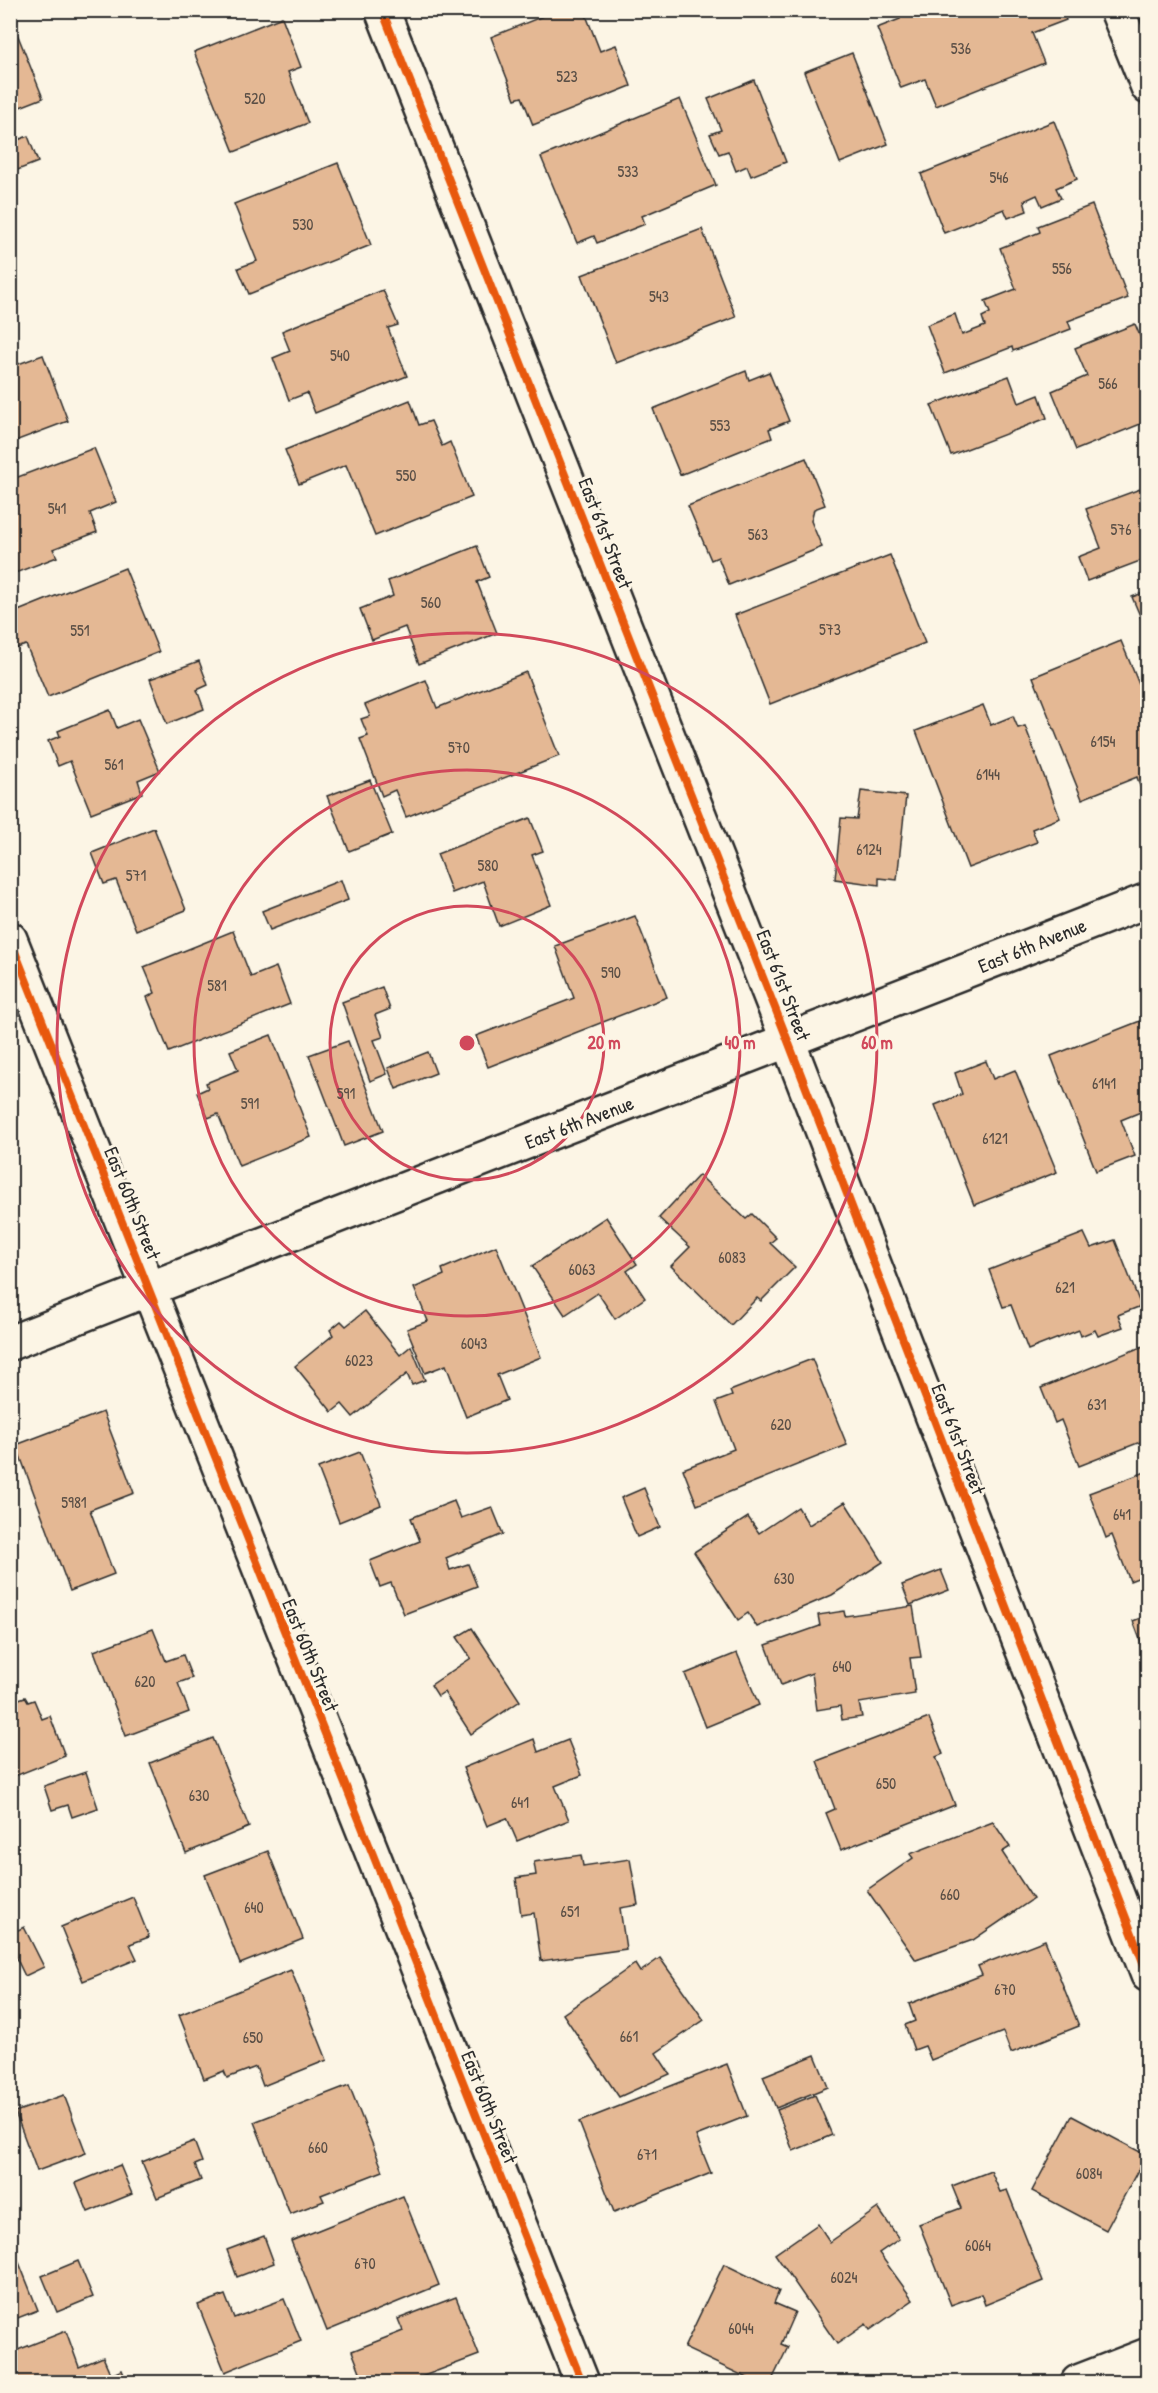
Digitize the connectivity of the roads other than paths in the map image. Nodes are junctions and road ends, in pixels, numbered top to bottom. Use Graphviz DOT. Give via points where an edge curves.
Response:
graph roads {
  1 [pos="382,10"];
  2 [pos="1117,10"];
  3 [pos="1148,87"];
  4 [pos="1148,900"];
  5 [pos="10,939"];
  6 [pos="788,1041"];
  7 [pos="149,1289"];
  8 [pos="10,1343"];
  9 [pos="1148,1975"];
  10 [pos="1148,2355"];
  11 [pos="582,2382"];
  12 [pos="1078,2382"];
  1 -- 6 [label="street, East 61st Street"];
  2 -- 3 [label="street"];
  4 -- 6 [label="street, East 6th Avenue"];
  5 -- 7 [label="street, East 60th Street"];
  6 -- 7 [label="street, East 6th Avenue"];
  6 -- 9 [label="street, East 61st Street"];
  7 -- 8 [label="street, East 6th Avenue"];
  7 -- 11 [label="street, East 60th Street"];
  10 -- 12 [label="street"];
}
